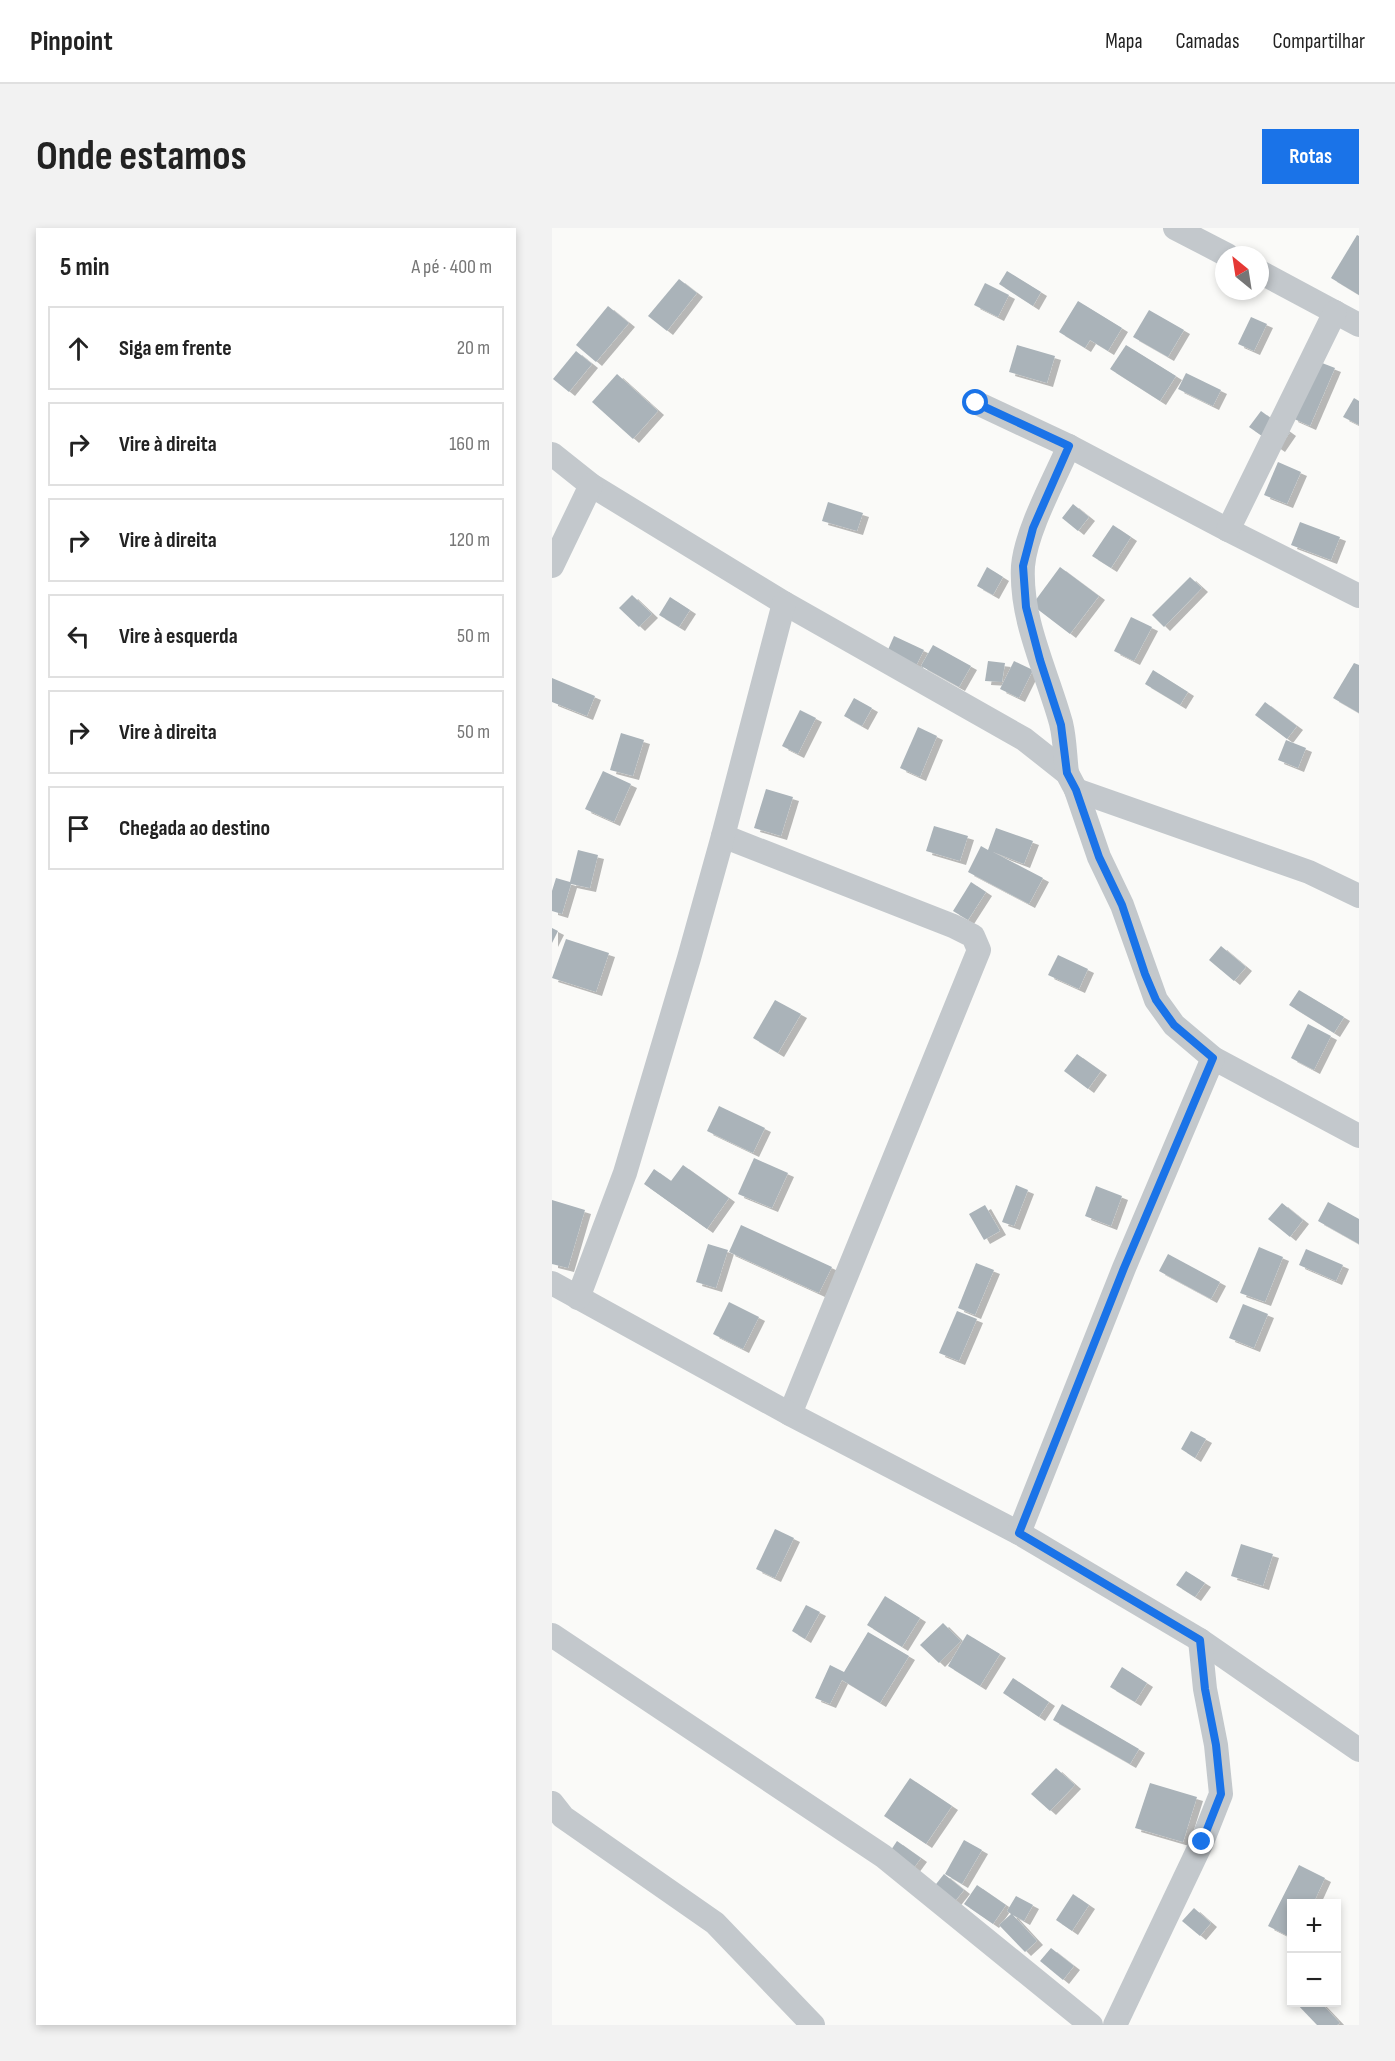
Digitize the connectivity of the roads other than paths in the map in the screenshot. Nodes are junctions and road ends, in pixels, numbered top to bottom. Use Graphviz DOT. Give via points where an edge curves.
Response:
graph roads {
  1 [pos="1175,228"];
  2 [pos="1215,249"];
  3 [pos="1269,277"];
  4 [pos="1335,312"];
  5 [pos="1359,325"];
  6 [pos="976,403"];
  7 [pos="1069,446"];
  8 [pos="552,454"];
  9 [pos="591,485"];
  10 [pos="1228,530"];
  11 [pos="552,566"];
  12 [pos="1359,596"];
  13 [pos="784,603"];
  14 [pos="1071,782"];
  15 [pos="723,836"];
  16 [pos="1359,896"];
  17 [pos="1213,1058"];
  18 [pos="1359,1136"];
  19 [pos="552,1283"];
  20 [pos="578,1298"];
  21 [pos="790,1414"];
  22 [pos="1019,1533"];
  23 [pos="552,1635"];
  24 [pos="1200,1640"];
  25 [pos="1359,1750"];
  26 [pos="552,1803"];
  27 [pos="813,2025"];
  28 [pos="1090,2025"];
  29 [pos="1115,2025"];
  1 -- 2 [label="street"];
  3 -- 4 [label="street"];
  4 -- 5 [label="street"];
  4 -- 10 [label="street"];
  6 -- 7 [label="street"];
  7 -- 10 [label="street"];
  7 -- 14 [label="street" via="1033,528 1023,566 1026,607 1061,725"];
  8 -- 9 [label="street"];
  9 -- 11 [label="street"];
  9 -- 13 [label="street"];
  10 -- 12 [label="street"];
  13 -- 14 [label="street" via="1024,739"];
  13 -- 15 [label="street"];
  14 -- 16 [label="street" via="1309,872"];
  14 -- 17 [label="street" via="1156,1000 1174,1025"];
  15 -- 20 [label="street" via="625,1173"];
  15 -- 21 [label="street" via="953,926 973,936 979,950"];
  17 -- 18 [label="street"];
  17 -- 22 [label="street"];
  19 -- 20 [label="street"];
  20 -- 21 [label="street"];
  21 -- 22 [label="street"];
  22 -- 24 [label="street"];
  23 -- 28 [label="street" via="884,1856"];
  24 -- 25 [label="street"];
  24 -- 29 [label="street" via="1221,1794"];
  26 -- 27 [label="street" via="563,1816 715,1923"];
}
